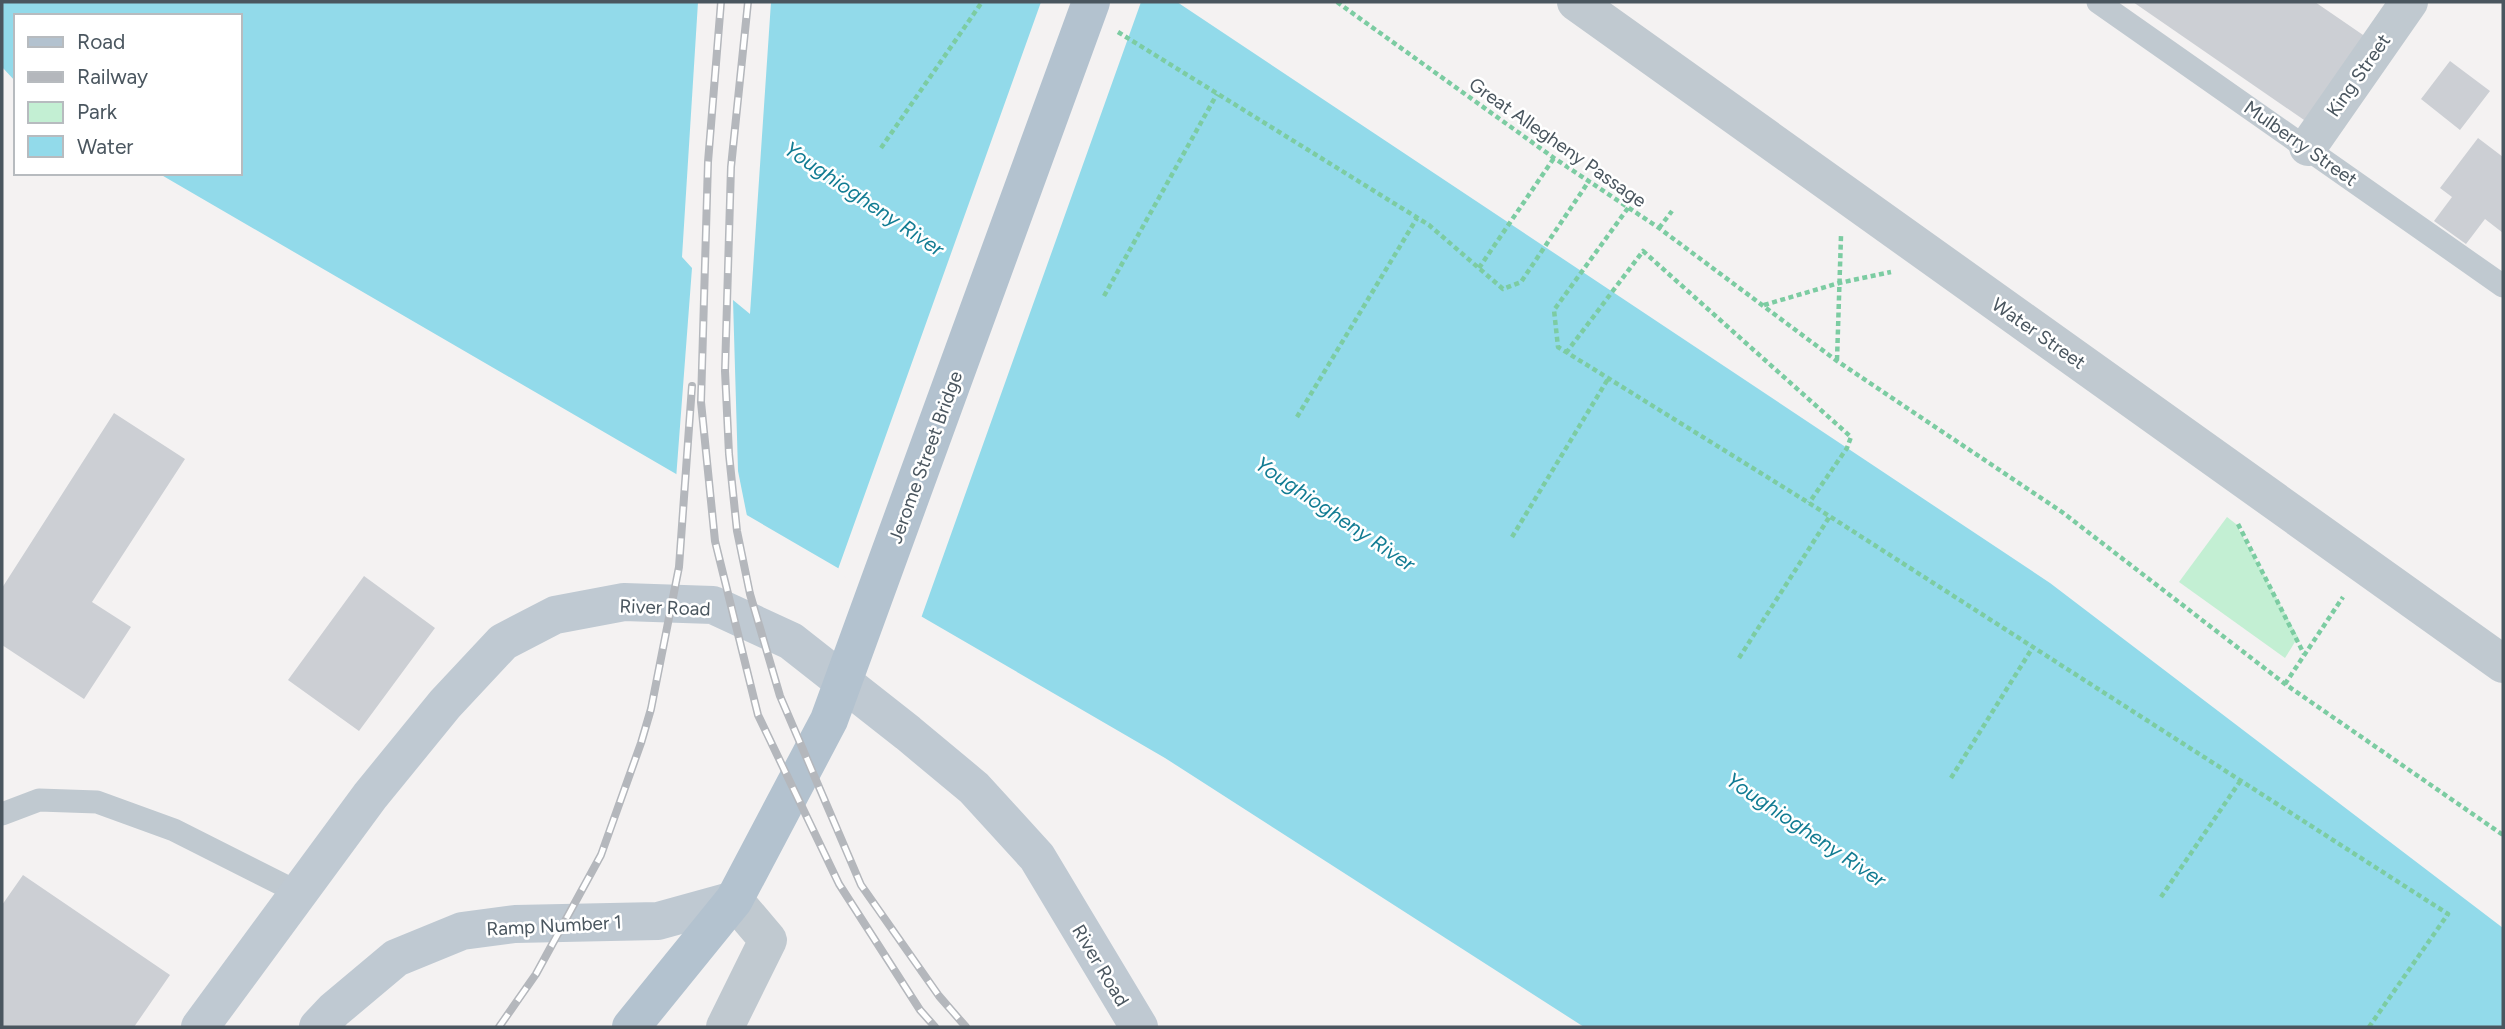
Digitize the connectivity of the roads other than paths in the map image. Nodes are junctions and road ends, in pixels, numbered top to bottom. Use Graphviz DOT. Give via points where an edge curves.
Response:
graph roads {
  1 [pos="1576,2"];
  2 [pos="2098,2"];
  3 [pos="2409,2"];
  4 [pos="1103,16"];
  5 [pos="2308,147"];
  6 [pos="2503,286"];
  7 [pos="2503,664"];
  8 [pos="2,814"];
  9 [pos="299,893"];
  10 [pos="734,900"];
  11 [pos="200,1027"];
  12 [pos="318,1027"];
  13 [pos="631,1027"];
  14 [pos="724,1027"];
  15 [pos="1139,1027"];
  1 -- 7 [label="street, Water Street"];
  2 -- 5 [label="lane, Mulberry Street"];
  3 -- 5 [label="street, King Street"];
  4 -- 10 [label="main road, Jerome Street Bridge" via="829,720"];
  5 -- 6 [label="lane, Mulberry Street"];
  8 -- 9 [label="lane" via="39,800 97,802 174,830"];
  9 -- 11 [label="street, River Road"];
  9 -- 15 [label="street, River Road" via="436,714 503,642 555,615 624,602 713,606 791,641 974,788 1037,857"];
  10 -- 12 [label="street, Ramp Number 1" via="658,921 515,924 462,931 396,958"];
  10 -- 13 [label="main road, Jerome Street Bridge"];
  10 -- 14 [label="street" via="768,940"];
}
